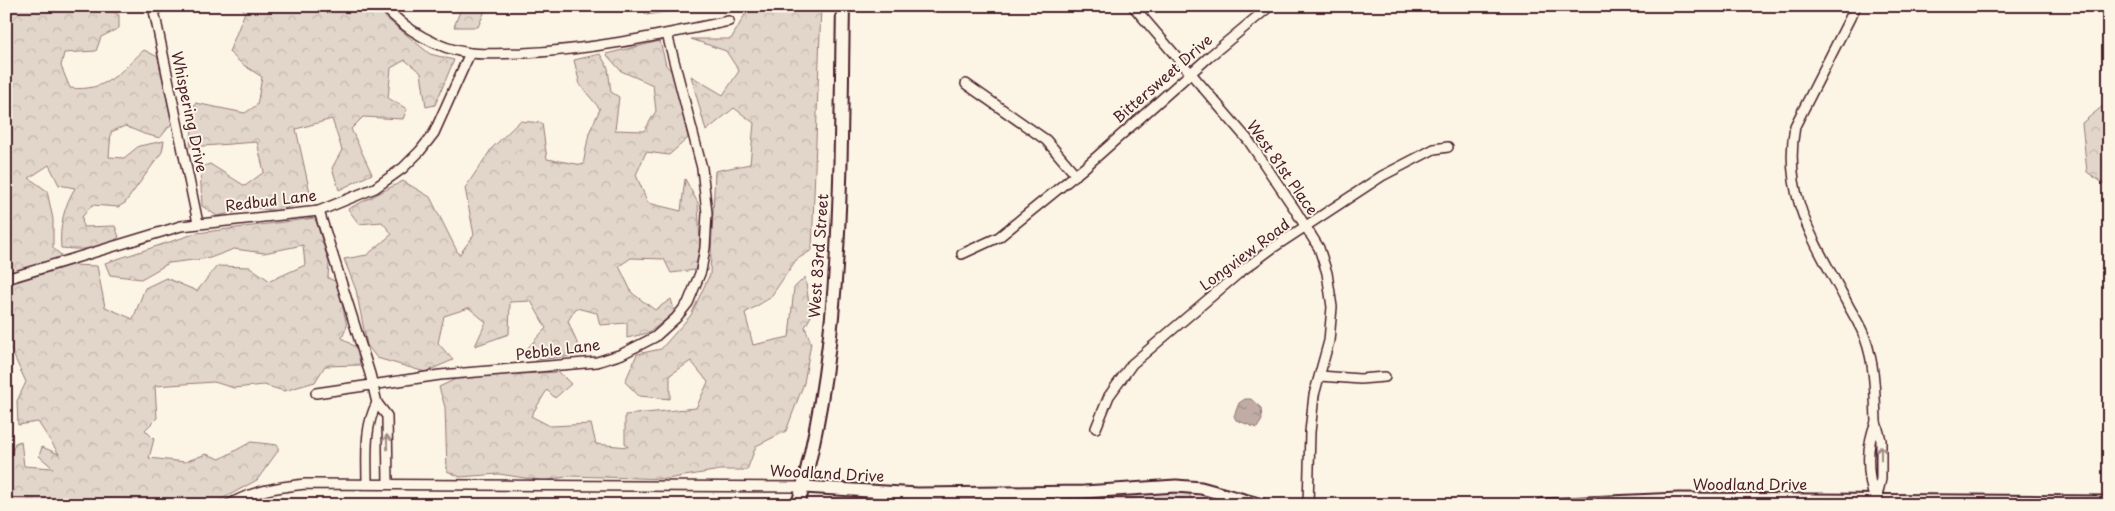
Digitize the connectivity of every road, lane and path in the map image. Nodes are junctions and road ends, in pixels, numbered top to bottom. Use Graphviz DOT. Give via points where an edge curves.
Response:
graph roads {
  1 [pos="153,6"];
  2 [pos="384,6"];
  3 [pos="843,6"];
  4 [pos="1133,6"];
  5 [pos="1270,6"];
  6 [pos="1856,6"];
  7 [pos="730,22"];
  8 [pos="667,34"];
  9 [pos="470,53"];
  10 [pos="1190,73"];
  11 [pos="966,84"];
  12 [pos="1448,147"];
  13 [pos="1076,175"];
  14 [pos="319,210"];
  15 [pos="198,223"];
  16 [pos="1306,227"];
  17 [pos="962,254"];
  18 [pos="6,279"];
  19 [pos="1320,376"];
  20 [pos="1385,377"];
  21 [pos="373,386"];
  22 [pos="316,393"];
  23 [pos="377,403"];
  24 [pos="1096,428"];
  25 [pos="367,484"];
  26 [pos="388,484"];
  27 [pos="804,487"];
  28 [pos="2109,502"];
  29 [pos="1875,503"];
  30 [pos="2062,503"];
  31 [pos="228,505"];
  32 [pos="798,505"];
  33 [pos="1262,505"];
  34 [pos="1308,505"];
  35 [pos="1542,505"];
  1 -- 15 [label="street, Whispering Drive"];
  2 -- 9 [label="street" via="415,32 446,47"];
  3 -- 27 [label="main road, West 83rd Street" via="835,293 820,408"];
  4 -- 10 [label="street, West 81st Place"];
  5 -- 10 [label="street, Bittersweet Drive"];
  6 -- 29 [label="street" via="1795,126 1791,146 1793,178 1802,217 1865,337 1881,440 1881,479"];
  7 -- 8 [label="street"];
  8 -- 9 [label="street" via="575,50"];
  8 -- 21 [label="street, Pebble Lane" via="702,168 707,213 706,248 701,271 688,303 676,318 655,337 622,354 597,362 440,375"];
  9 -- 14 [label="street, Redbud Lane" via="434,133 420,151 375,188"];
  10 -- 13 [label="street, Bittersweet Drive"];
  10 -- 16 [label="street, West 81st Place" via="1248,140"];
  11 -- 13 [label="street" via="1046,140"];
  12 -- 16 [label="street, Longview Road" via="1434,149 1382,176"];
  13 -- 17 [label="street, Bittersweet Drive" via="999,237"];
  14 -- 15 [label="street, Redbud Lane"];
  14 -- 21 [label="street"];
  15 -- 18 [label="street, Redbud Lane"];
  16 -- 19 [label="street, West 81st Place" via="1319,248 1331,290 1331,323"];
  16 -- 24 [label="street, Longview Road" via="1239,273 1132,364 1109,396"];
  19 -- 20 [label="street"];
  19 -- 34 [label="street, West 81st Place" via="1314,395 1310,432"];
  21 -- 22 [label="street, Pebble Lane"];
  21 -- 23 [label="street"];
  23 -- 25 [label="street" via="370,415 368,431"];
  26 -- 23 [label="street, one-way" via="387,416"];
  25 -- 26 [label="street, Woodland Drive"];
  25 -- 31 [label="street, Woodland Drive" via="280,486 256,492"];
  26 -- 27 [label="street, Woodland Drive"];
  27 -- 32 [label="main road, West 83rd Street"];
  27 -- 33 [label="street, Woodland Drive" via="918,494 1084,492 1176,486 1201,488"];
  28 -- 30 [label="street, Woodland Drive"];
  29 -- 30 [label="street, Woodland Drive"];
  29 -- 35 [label="street, Woodland Drive" via="1679,500"];
}
